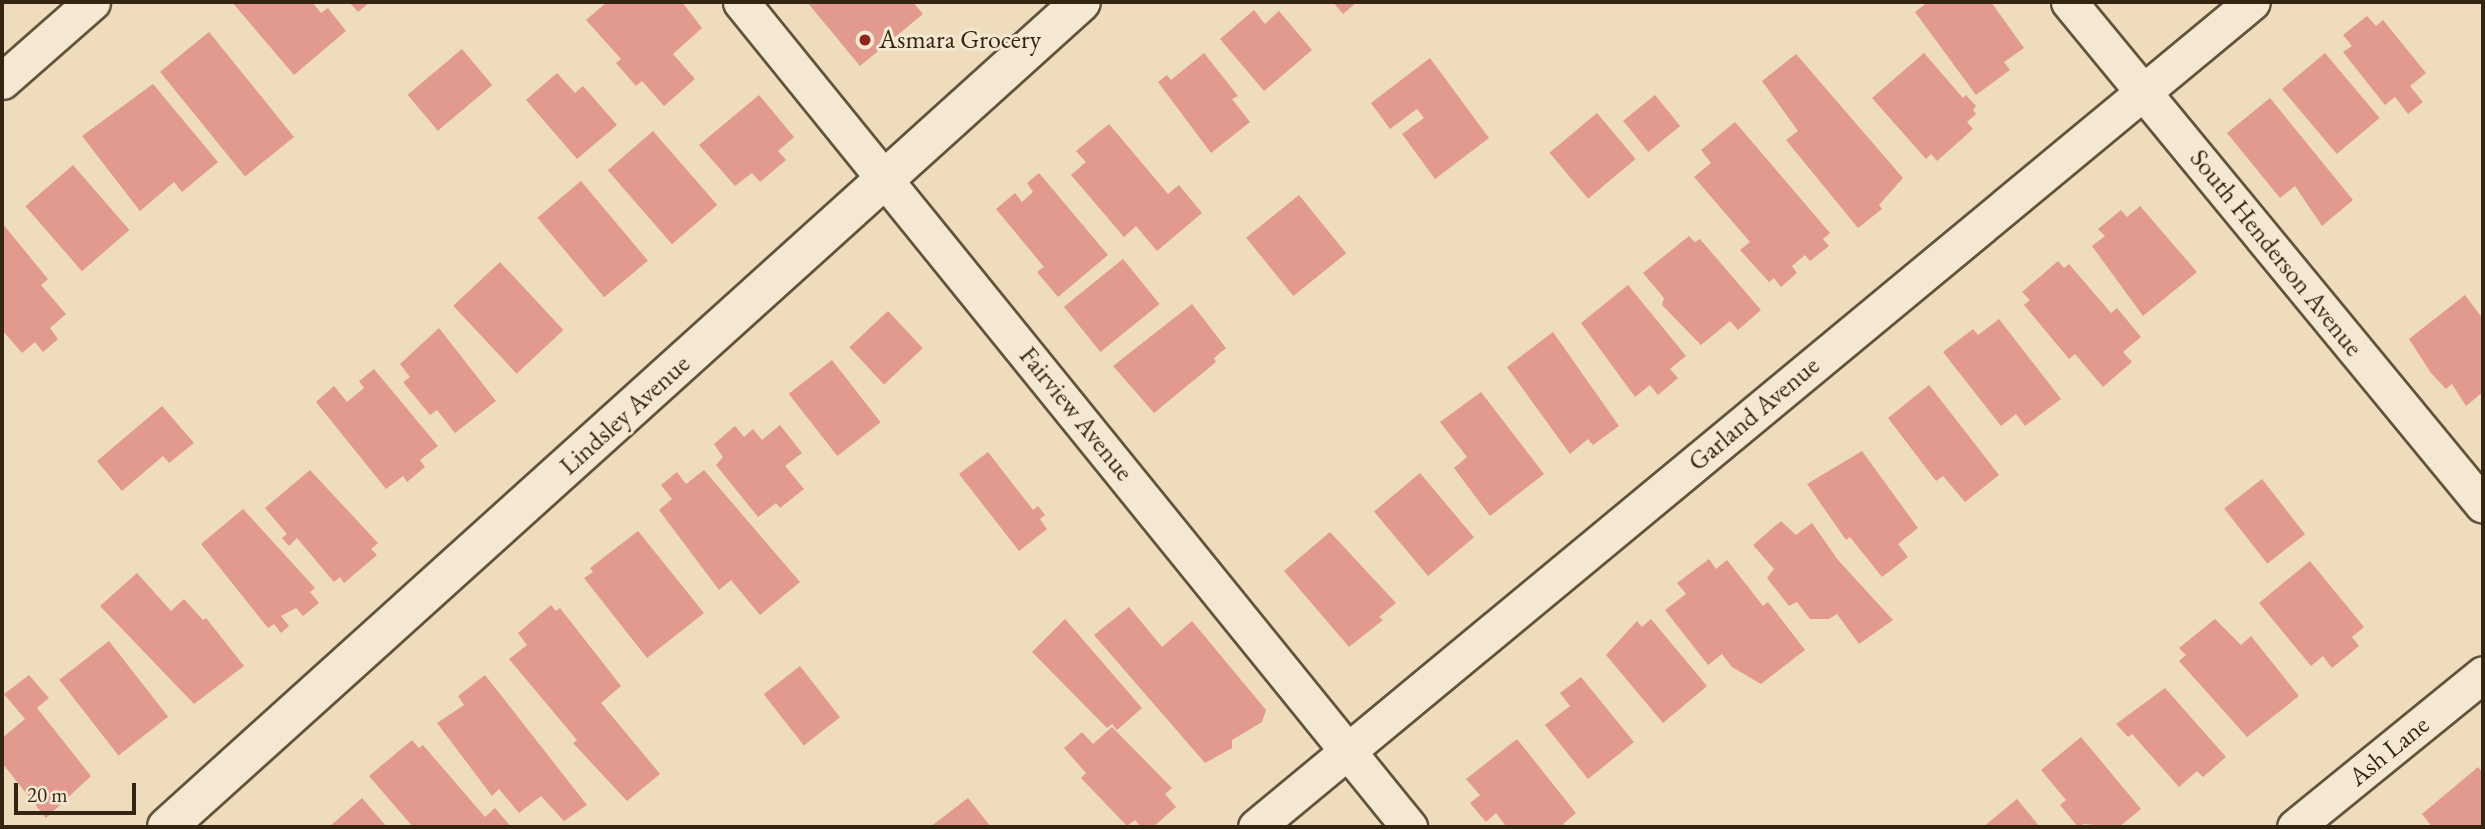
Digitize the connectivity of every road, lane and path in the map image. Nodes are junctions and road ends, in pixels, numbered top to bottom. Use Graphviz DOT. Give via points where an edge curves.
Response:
graph roads {
  1 [pos="92,2"];
  2 [pos="741,2"];
  3 [pos="1081,2"];
  4 [pos="2069,2"];
  5 [pos="2252,2"];
  6 [pos="2,81"];
  7 [pos="2144,92"];
  8 [pos="887,179"];
  9 [pos="2483,505"];
  10 [pos="2483,674"];
  11 [pos="1347,752"];
  12 [pos="167,827"];
  13 [pos="1256,827"];
  14 [pos="1409,827"];
  15 [pos="2295,827"];
  1 -- 6 [label="street"];
  2 -- 8 [label="street, Fairview Avenue"];
  3 -- 8 [label="street, Lindsley Avenue"];
  4 -- 7 [label="street, South Henderson Avenue"];
  5 -- 7 [label="street, Garland Avenue"];
  7 -- 9 [label="street, South Henderson Avenue"];
  7 -- 11 [label="street, Garland Avenue"];
  8 -- 11 [label="street, Fairview Avenue"];
  8 -- 12 [label="street, Lindsley Avenue"];
  10 -- 15 [label="street, Ash Lane"];
  11 -- 13 [label="street, Garland Avenue"];
  11 -- 14 [label="street, Fairview Avenue"];
}
